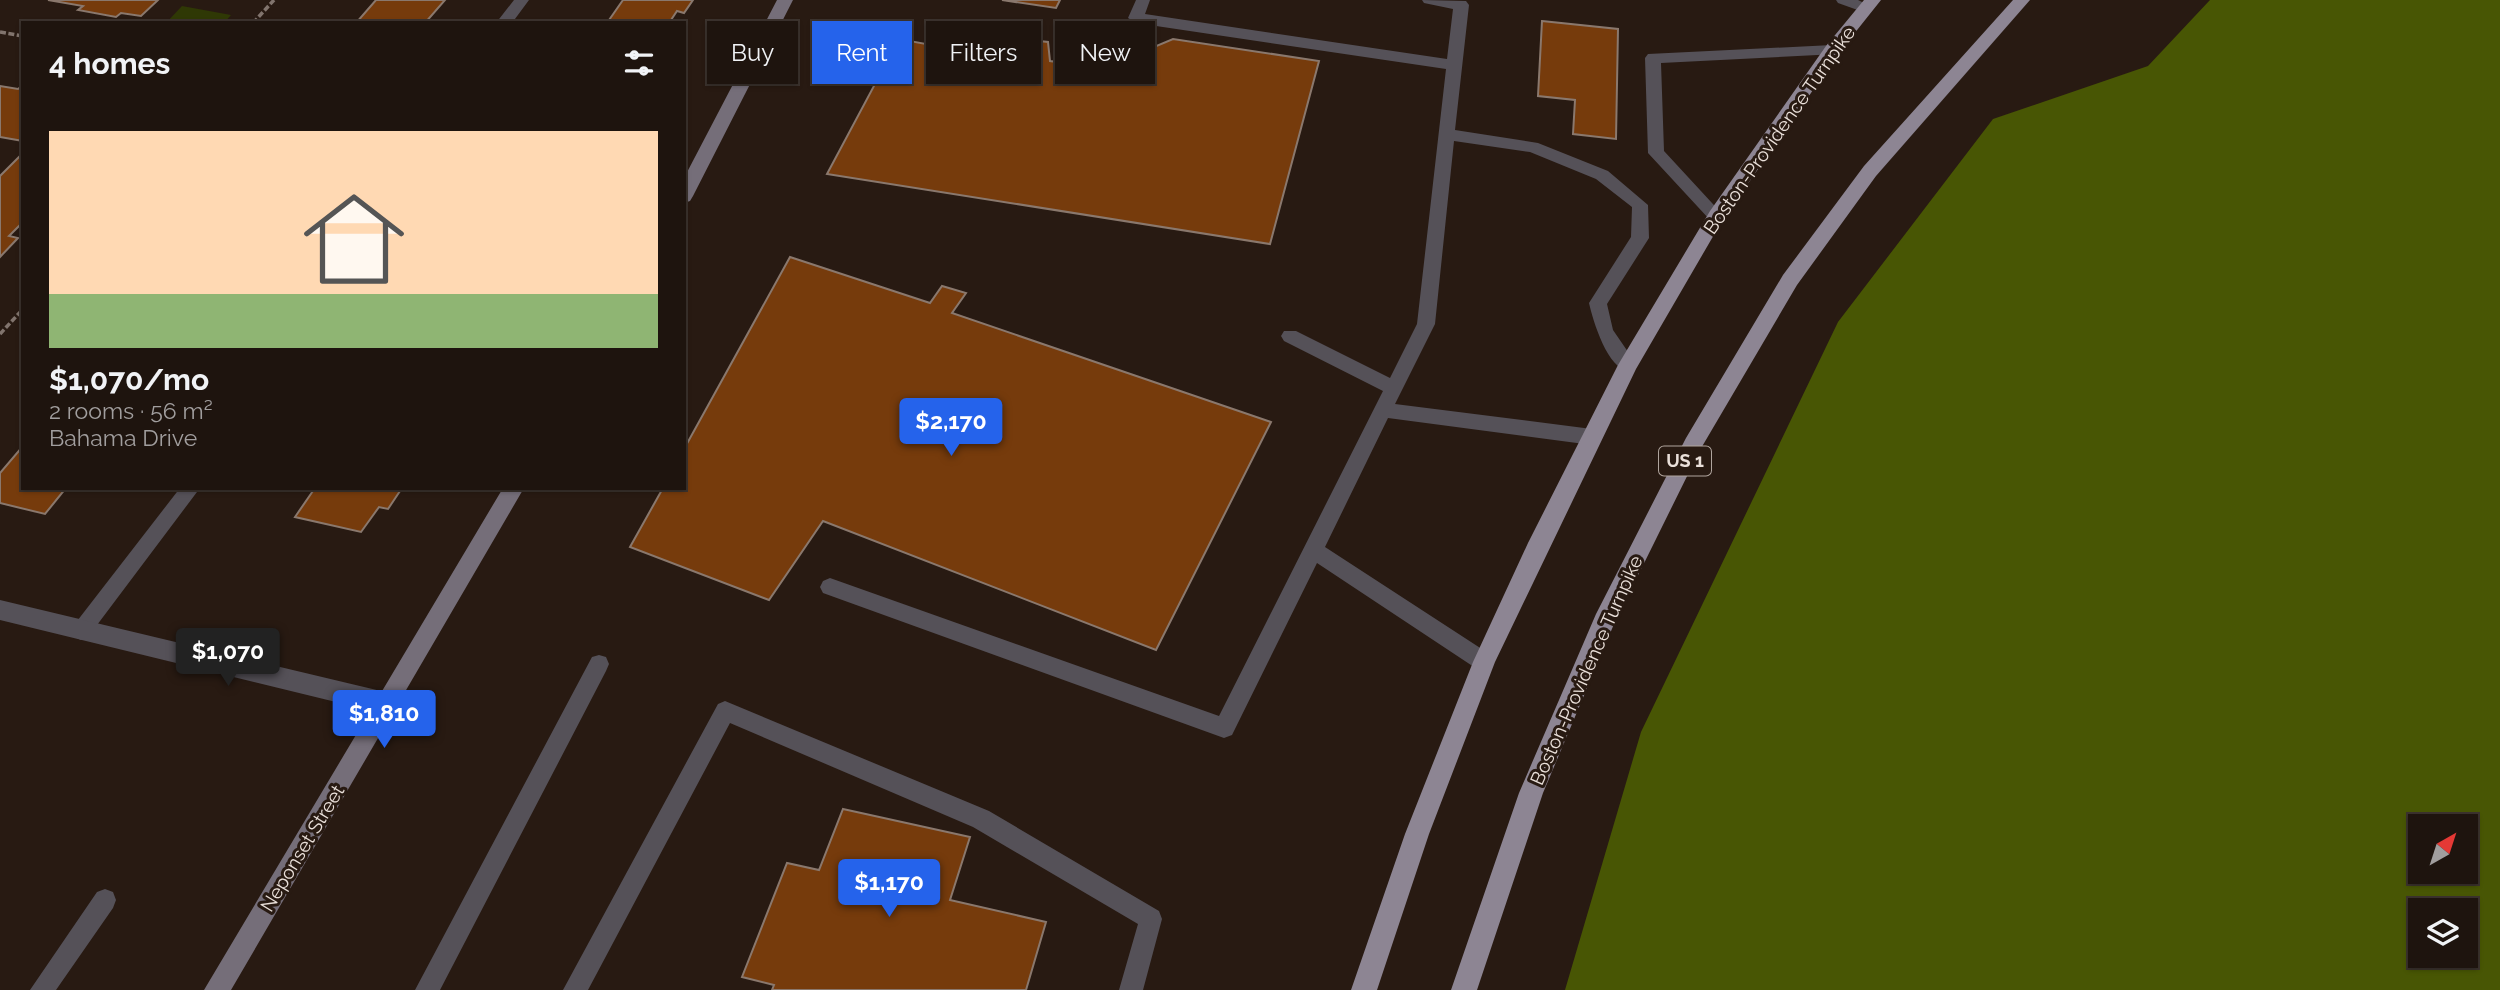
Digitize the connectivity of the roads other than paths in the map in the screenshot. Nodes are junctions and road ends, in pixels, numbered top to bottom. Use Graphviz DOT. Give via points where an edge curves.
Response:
graph roads {
  1 [pos="522,0"];
  2 [pos="785,0"];
  3 [pos="1143,0"];
  4 [pos="1429,0"];
  5 [pos="1843,0"];
  6 [pos="2022,0"];
  7 [pos="1869,4"];
  8 [pos="505,21"];
  9 [pos="1832,50"];
  10 [pos="1455,65"];
  11 [pos="1447,134"];
  12 [pos="686,192"];
  13 [pos="1716,216"];
  14 [pos="1290,336"];
  15 [pos="1628,365"];
  16 [pos="1394,388"];
  17 [pos="1382,410"];
  18 [pos="1592,437"];
  19 [pos="189,490"];
  20 [pos="513,490"];
  21 [pos="1313,550"];
  22 [pos="830,587"];
  23 [pos="0,610"];
  24 [pos="81,631"];
  25 [pos="1484,662"];
  26 [pos="599,664"];
  27 [pos="385,703"];
  28 [pos="106,900"];
  29 [pos="42,990"];
  30 [pos="217,990"];
  31 [pos="427,990"];
  32 [pos="575,990"];
  33 [pos="1131,990"];
  34 [pos="1364,990"];
  35 [pos="1464,990"];
  1 -- 8 [label="lane"];
  2 -- 12 [label="street"];
  3 -- 10 [label="lane" via="1136,18"];
  4 -- 10 [label="lane" via="1461,5"];
  5 -- 7 [label="lane"];
  6 -- 35 [label="main road, Boston-Providence Turnpike / US 1" via="1870,171 1790,280 1693,444 1604,621 1536,781"];
  7 -- 9 [label="main road, Boston-Providence Turnpike"];
  9 -- 13 [label="main road, Boston-Providence Turnpike"];
  9 -- 13 [label="lane" via="1653,58 1656,153"];
  10 -- 11 [label="lane"];
  11 -- 15 [label="lane" via="1532,147 1602,175 1640,205 1640,239 1598,303 1605,332"];
  11 -- 16 [label="lane" via="1426,324"];
  13 -- 15 [label="main road, Boston-Providence Turnpike"];
  14 -- 16 [label="lane"];
  15 -- 18 [label="main road, Boston-Providence Turnpike"];
  16 -- 17 [label="lane"];
  17 -- 18 [label="lane"];
  17 -- 21 [label="lane"];
  18 -- 25 [label="main road, Boston-Providence Turnpike"];
  19 -- 24 [label="lane"];
  20 -- 27 [label="street, Neponset Street"];
  21 -- 22 [label="lane" via="1224,728"];
  21 -- 25 [label="lane"];
  23 -- 24 [label="street"];
  24 -- 27 [label="street"];
  25 -- 34 [label="main road, Boston-Providence Turnpike" via="1417,834"];
  26 -- 31 [label="lane"];
  27 -- 30 [label="street, Neponset Street"];
  28 -- 29 [label="lane"];
  32 -- 33 [label="lane" via="725,711 981,819 1151,919"];
}
